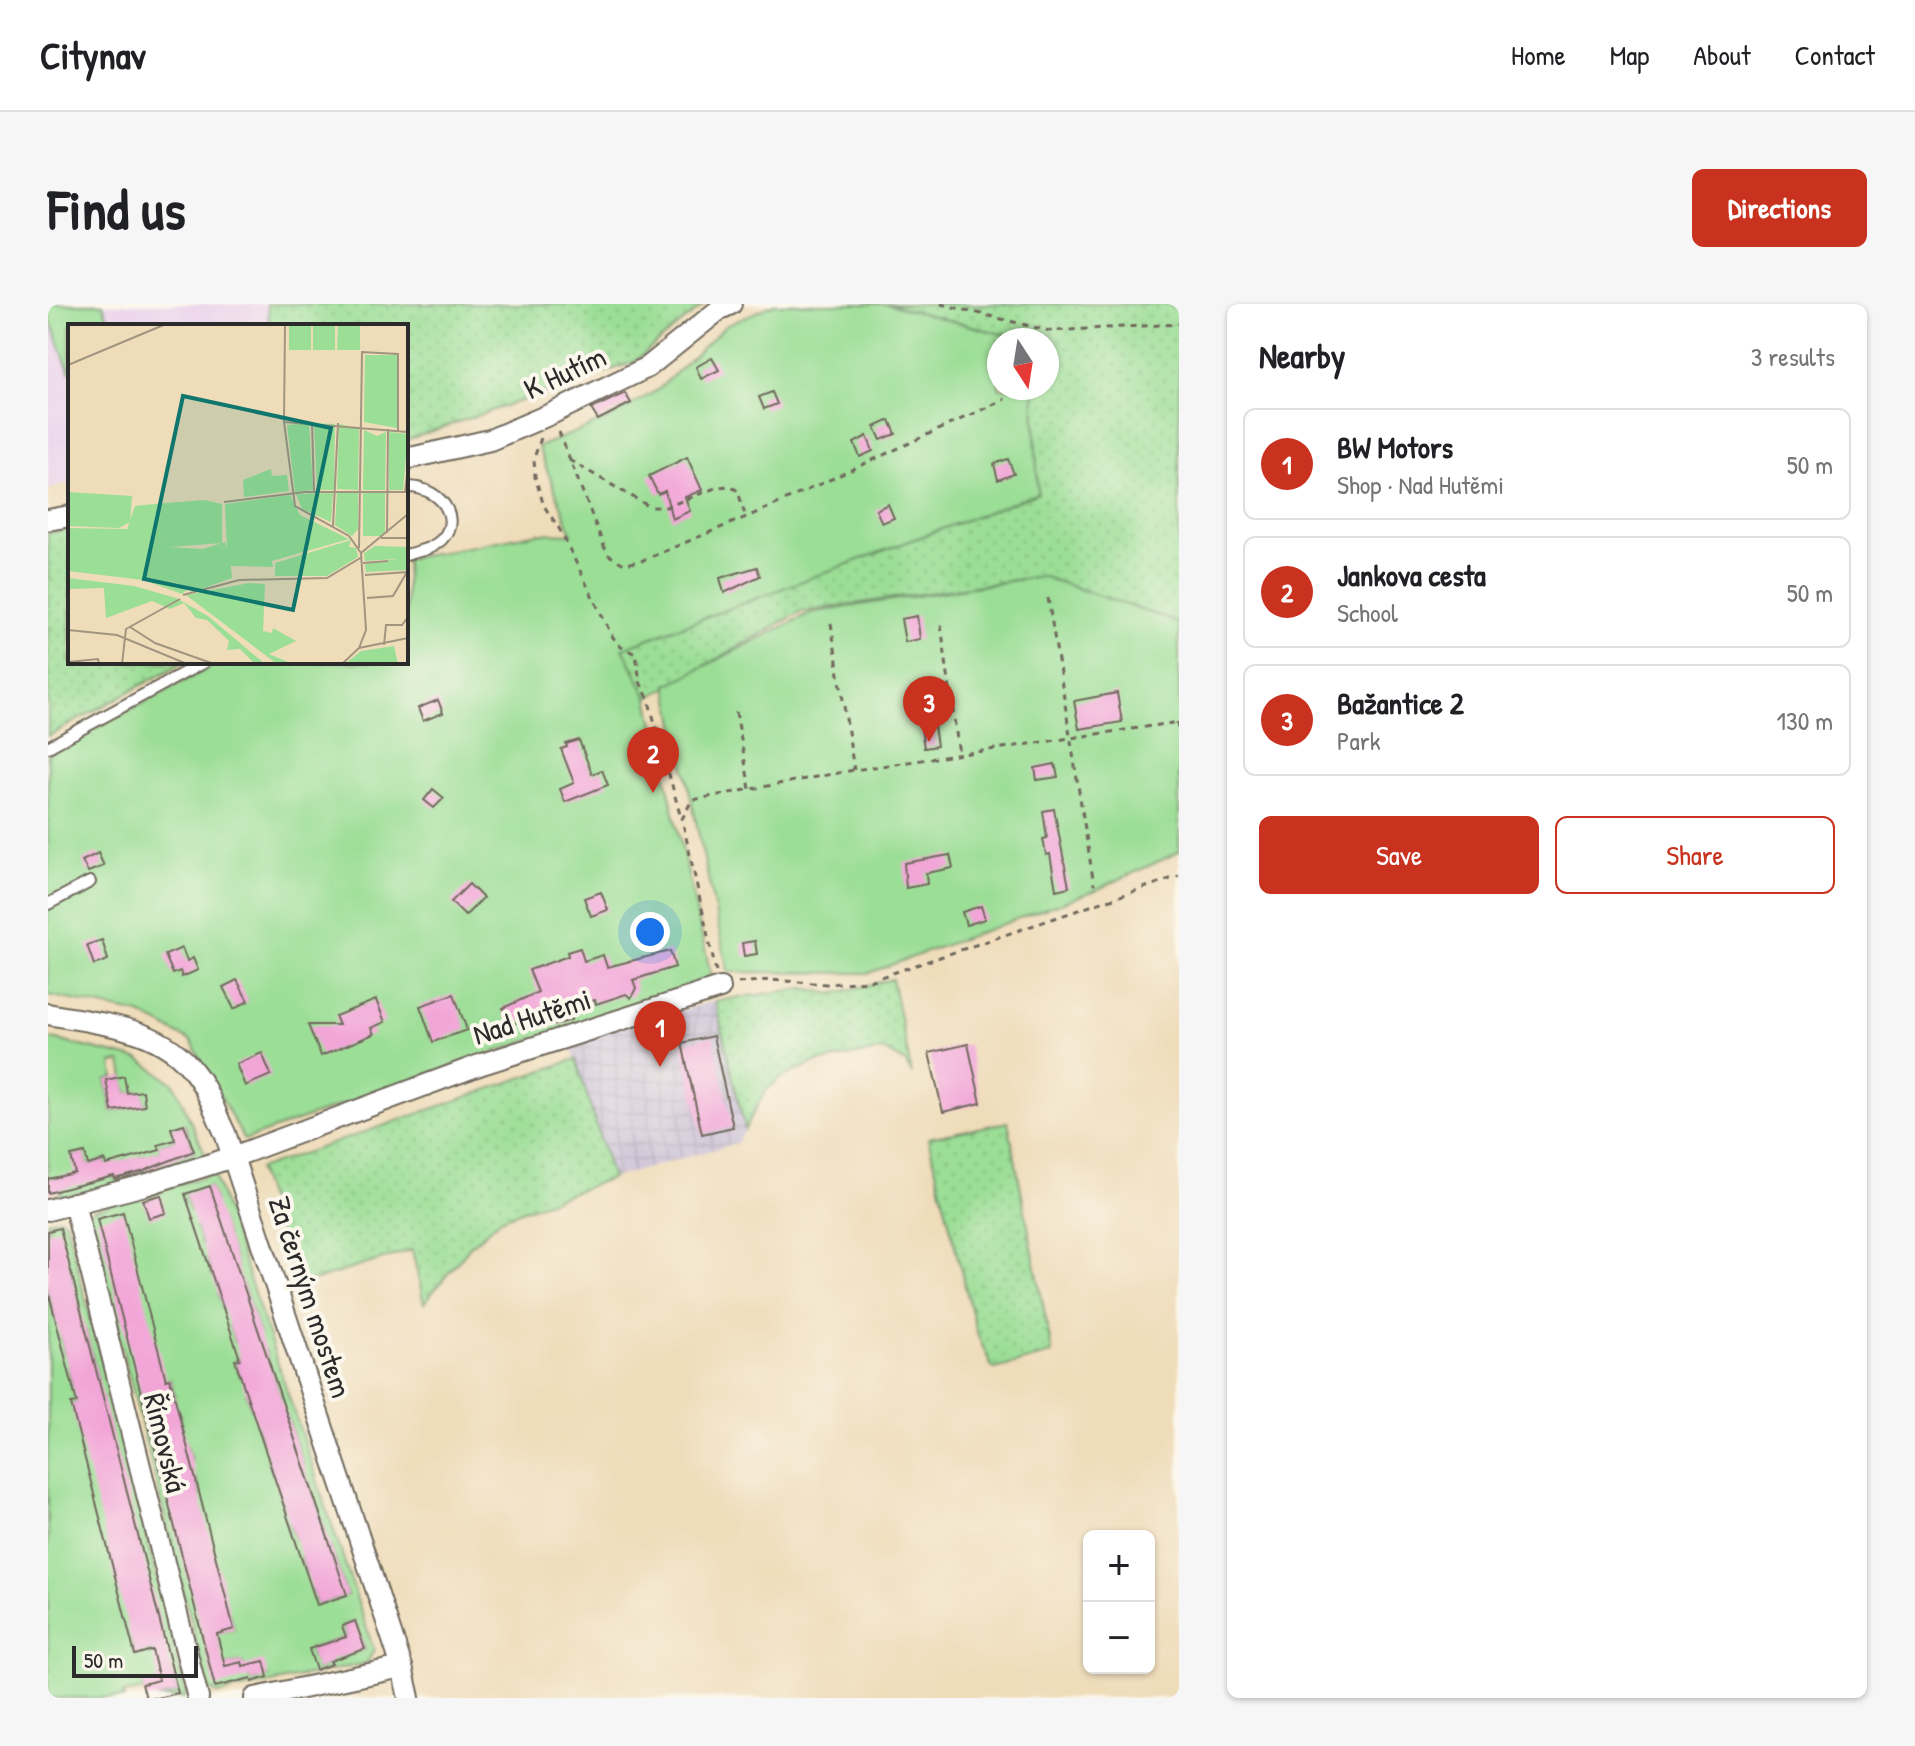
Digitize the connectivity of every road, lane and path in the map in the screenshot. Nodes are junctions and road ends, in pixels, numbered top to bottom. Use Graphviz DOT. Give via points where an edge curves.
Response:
graph roads {
  1 [pos="731,304"];
  2 [pos="941,304"];
  3 [pos="1179,324"];
  4 [pos="1003,400"];
  5 [pos="553,413"];
  6 [pos="408,459"];
  7 [pos="569,460"];
  8 [pos="408,487"];
  9 [pos="68,516"];
  10 [pos="746,517"];
  11 [pos="48,520"];
  12 [pos="408,554"];
  13 [pos="1048,598"];
  14 [pos="831,623"];
  15 [pos="941,625"];
  16 [pos="200,664"];
  17 [pos="736,712"];
  18 [pos="1178,722"];
  19 [pos="1179,732"];
  20 [pos="1071,736"];
  21 [pos="48,747"];
  22 [pos="959,754"];
  23 [pos="854,770"];
  24 [pos="750,789"];
  25 [pos="682,819"];
  26 [pos="1179,876"];
  27 [pos="90,882"];
  28 [pos="1094,885"];
  29 [pos="48,904"];
  30 [pos="720,988"];
  31 [pos="48,1014"];
  32 [pos="233,1157"];
  33 [pos="74,1203"];
  34 [pos="48,1210"];
  35 [pos="402,1667"];
  36 [pos="198,1698"];
  37 [pos="255,1698"];
  38 [pos="409,1698"];
  1 -- 5 [label="street, K Hutím" via="648,367"];
  2 -- 3 [label="path" via="1050,331"];
  4 -- 10 [label="path"];
  5 -- 6 [label="street, K Hutím" via="490,440"];
  5 -- 7 [label="path"];
  5 -- 25 [label="path" via="534,458 544,506 612,636 636,654"];
  7 -- 10 [label="path" via="650,507 666,507 730,486 738,491"];
  7 -- 10 [label="path" via="607,554 624,564"];
  8 -- 12 [label="lane" via="429,490 444,501 449,517 447,531 433,547"];
  9 -- 11 [label="street"];
  13 -- 20 [label="path"];
  14 -- 23 [label="path"];
  15 -- 22 [label="path"];
  16 -- 21 [label="lane"];
  17 -- 24 [label="path"];
  18 -- 19 [label="path"];
  18 -- 20 [label="path"];
  20 -- 22 [label="path"];
  20 -- 28 [label="path"];
  22 -- 23 [label="path"];
  23 -- 24 [label="path"];
  24 -- 25 [label="path" via="692,800"];
  25 -- 30 [label="path"];
  26 -- 30 [label="path" via="869,981 757,981"];
  27 -- 29 [label="lane"];
  30 -- 32 [label="street, Nad Hutěmi" via="482,1064"];
  31 -- 32 [label="street, Za černým mostem" via="137,1032 179,1054 195,1072"];
  32 -- 33 [label="street, Nad Hutěmi"];
  32 -- 35 [label="street, Za černým mostem"];
  33 -- 34 [label="street, Nad Hutěmi"];
  33 -- 36 [label="street, Římovská"];
  35 -- 37 [label="street"];
  35 -- 38 [label="street, Za černým mostem"];
}
